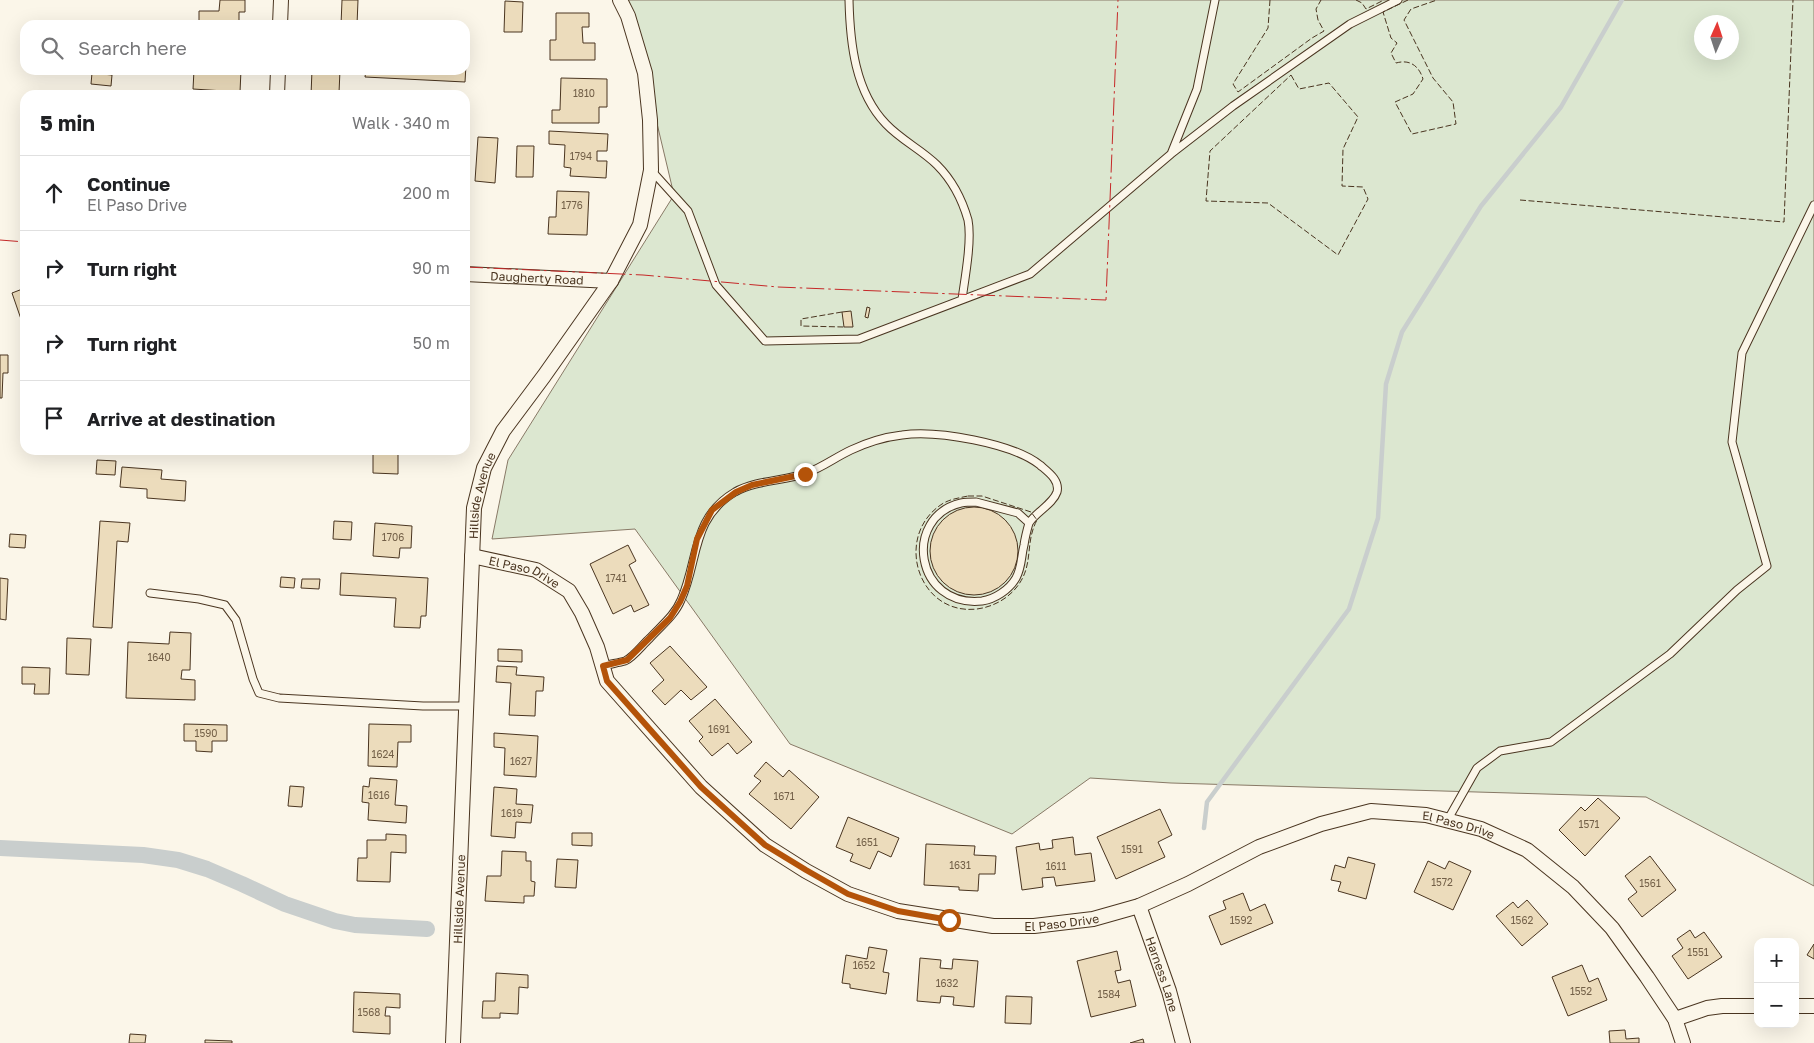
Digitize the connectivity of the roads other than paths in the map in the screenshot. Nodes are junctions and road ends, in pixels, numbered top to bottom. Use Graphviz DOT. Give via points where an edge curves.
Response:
graph roads {
  1 [pos="281,0"];
  2 [pos="620,0"];
  3 [pos="849,0"];
  4 [pos="1215,0"];
  5 [pos="1398,0"];
  6 [pos="280,20"];
  7 [pos="278,75"];
  8 [pos="277,90"];
  9 [pos="1171,154"];
  10 [pos="651,170"];
  11 [pos="1814,205"];
  12 [pos="470,274"];
  13 [pos="611,281"];
  14 [pos="962,300"];
  15 [pos="1029,523"];
  16 [pos="472,556"];
  17 [pos="150,593"];
  18 [pos="603,666"];
  19 [pos="466,706"];
  20 [pos="1447,821"];
  21 [pos="1139,906"];
  22 [pos="1754,1006"];
  23 [pos="1799,1006"];
  24 [pos="1814,1006"];
  25 [pos="1675,1019"];
  26 [pos="453,1043"];
  27 [pos="1183,1043"];
  28 [pos="1684,1043"];
  1 -- 6 [label="street"];
  2 -- 10 [label="street, Hillside Avenue" via="645,73"];
  3 -- 14 [label="lane" via="854,58 870,102 886,124 936,164 962,202 968,223 968,248"];
  4 -- 9 [label="lane" via="1197,89"];
  5 -- 9 [label="lane" via="1350,24"];
  7 -- 8 [label="street"];
  9 -- 14 [label="lane" via="1030,274"];
  10 -- 13 [label="street, Hillside Avenue" via="640,225"];
  10 -- 14 [label="lane" via="688,210 716,285 764,341 859,339"];
  11 -- 20 [label="lane" via="1742,353 1732,442 1767,566 1670,654 1551,742 1500,751 1477,768"];
  12 -- 13 [label="street, Daugherty Road"];
  13 -- 16 [label="street, Hillside Avenue" via="504,431 484,468 474,508"];
  15 -- 15 [label="lane" via="1018,513 976,502 961,503 946,510 934,520 926,534 924,564 930,579 954,599 970,602 987,600 1003,593 1015,580 1022,564"];
  15 -- 18 [label="lane" via="1057,493 1057,483 1034,460 1004,448 929,434 902,435 850,450 811,472 752,485 736,492 712,510 697,539 687,586 670,618 627,660"];
  16 -- 18 [label="street, El Paso Drive" via="536,570 569,590"];
  16 -- 19 [label="street, Hillside Avenue"];
  17 -- 19 [label="lane" via="225,605 236,620 259,692 279,698"];
  18 -- 21 [label="street, El Paso Drive" via="607,681 701,787 765,845 848,894 898,911 993,926 1034,926 1092,919"];
  19 -- 26 [label="street, Hillside Avenue"];
  20 -- 21 [label="street, El Paso Drive" via="1426,815 1371,811 1321,824 1259,847"];
  20 -- 25 [label="street, El Paso Drive" via="1481,829 1527,850 1573,887 1612,928"];
  21 -- 27 [label="street, Harness Lane" via="1169,991"];
  22 -- 25 [label="street" via="1708,1008"];
  23 -- 24 [label="street"];
  25 -- 28 [label="street, El Paso Drive"];
}
